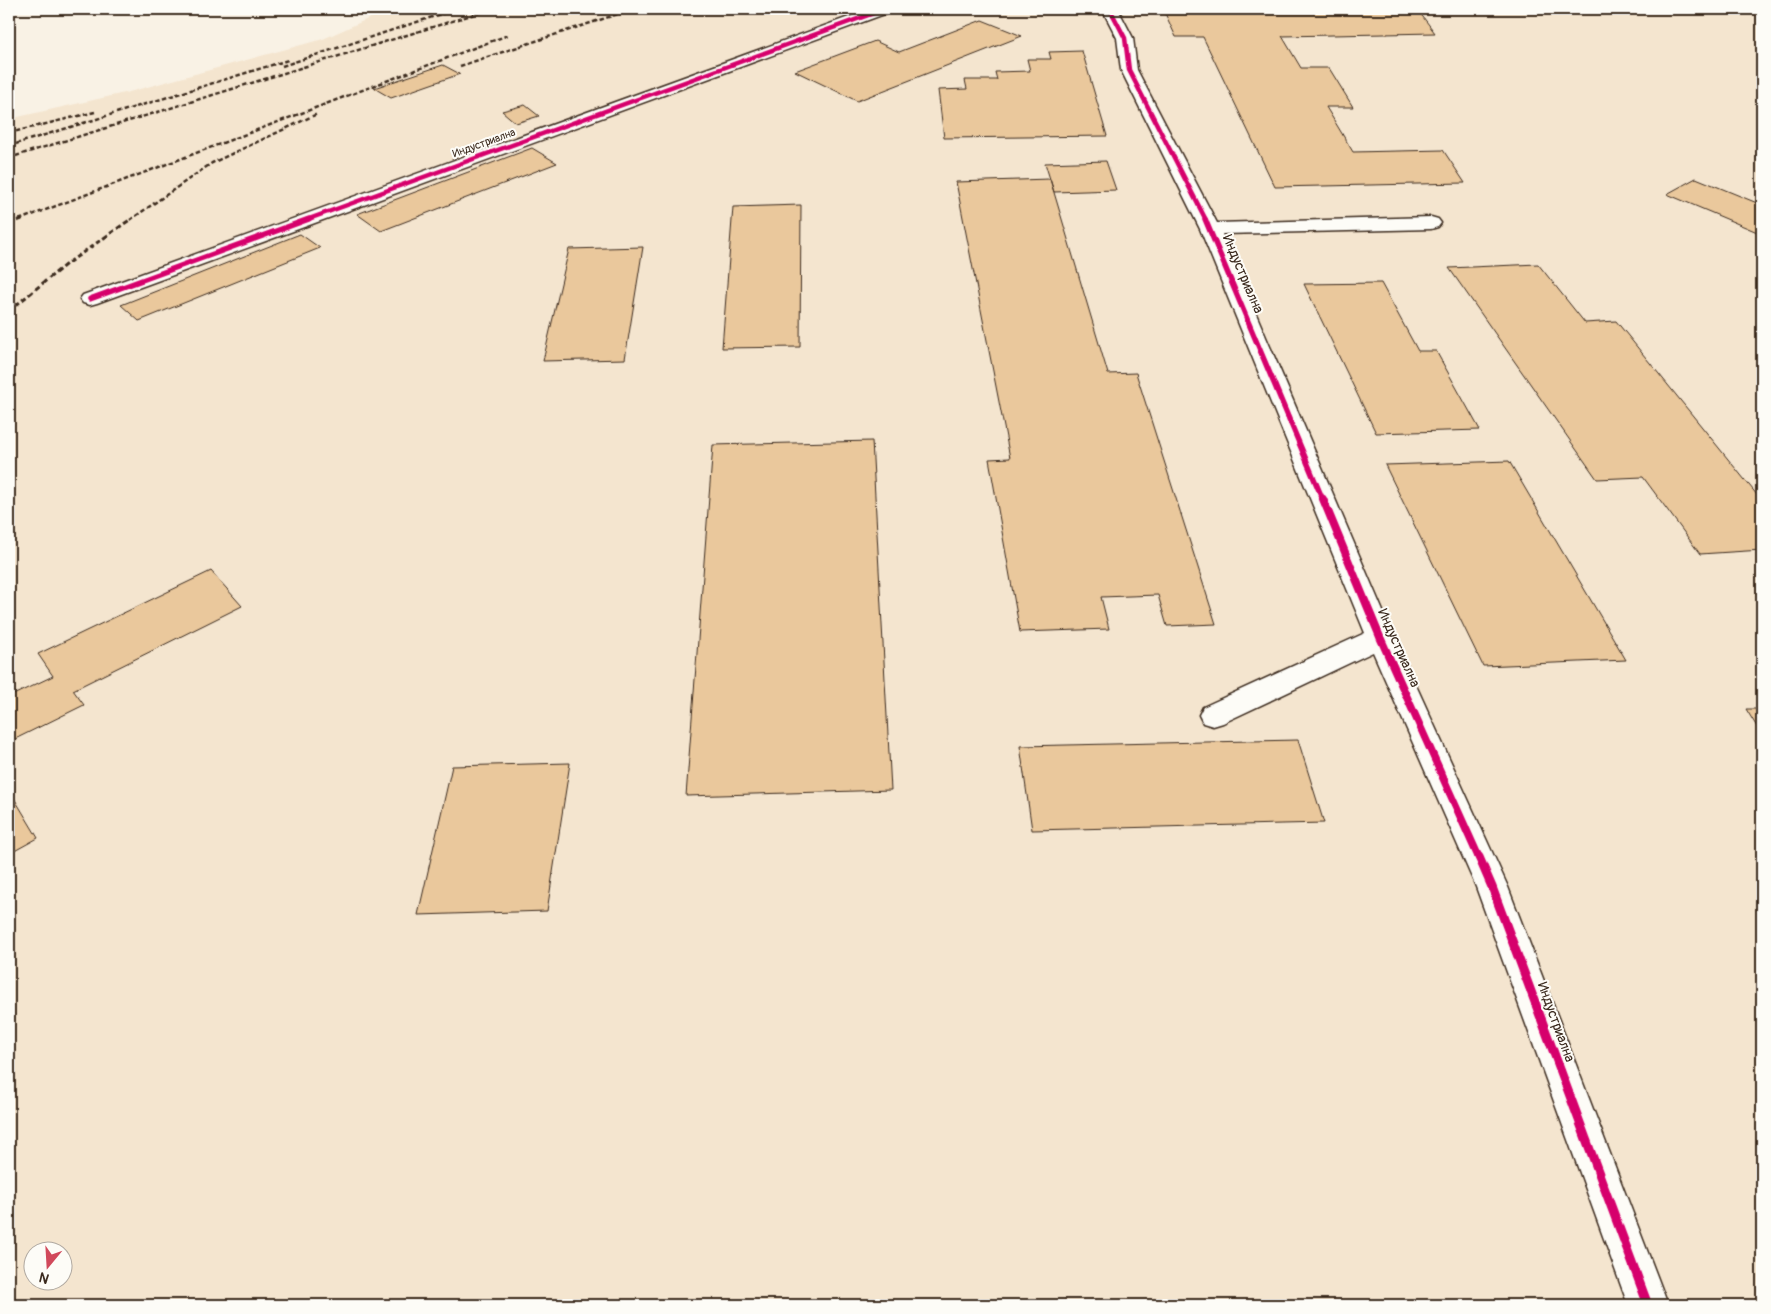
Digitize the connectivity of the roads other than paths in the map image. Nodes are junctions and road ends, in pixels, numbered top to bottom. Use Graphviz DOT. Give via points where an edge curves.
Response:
graph roads {
  1 [pos="885,9"];
  2 [pos="1110,9"];
  3 [pos="1432,223"];
  4 [pos="1210,229"];
  5 [pos="90,299"];
  6 [pos="1380,637"];
  7 [pos="1213,715"];
  8 [pos="1648,1305"];
  1 -- 5 [label="street, Индустриална"];
  2 -- 4 [label="street, Индустриална" via="1125,38 1129,70"];
  3 -- 4 [label="street"];
  4 -- 6 [label="street, Индустриална"];
  6 -- 7 [label="street"];
  6 -- 8 [label="street, Индустриална" via="1492,887"];
}
